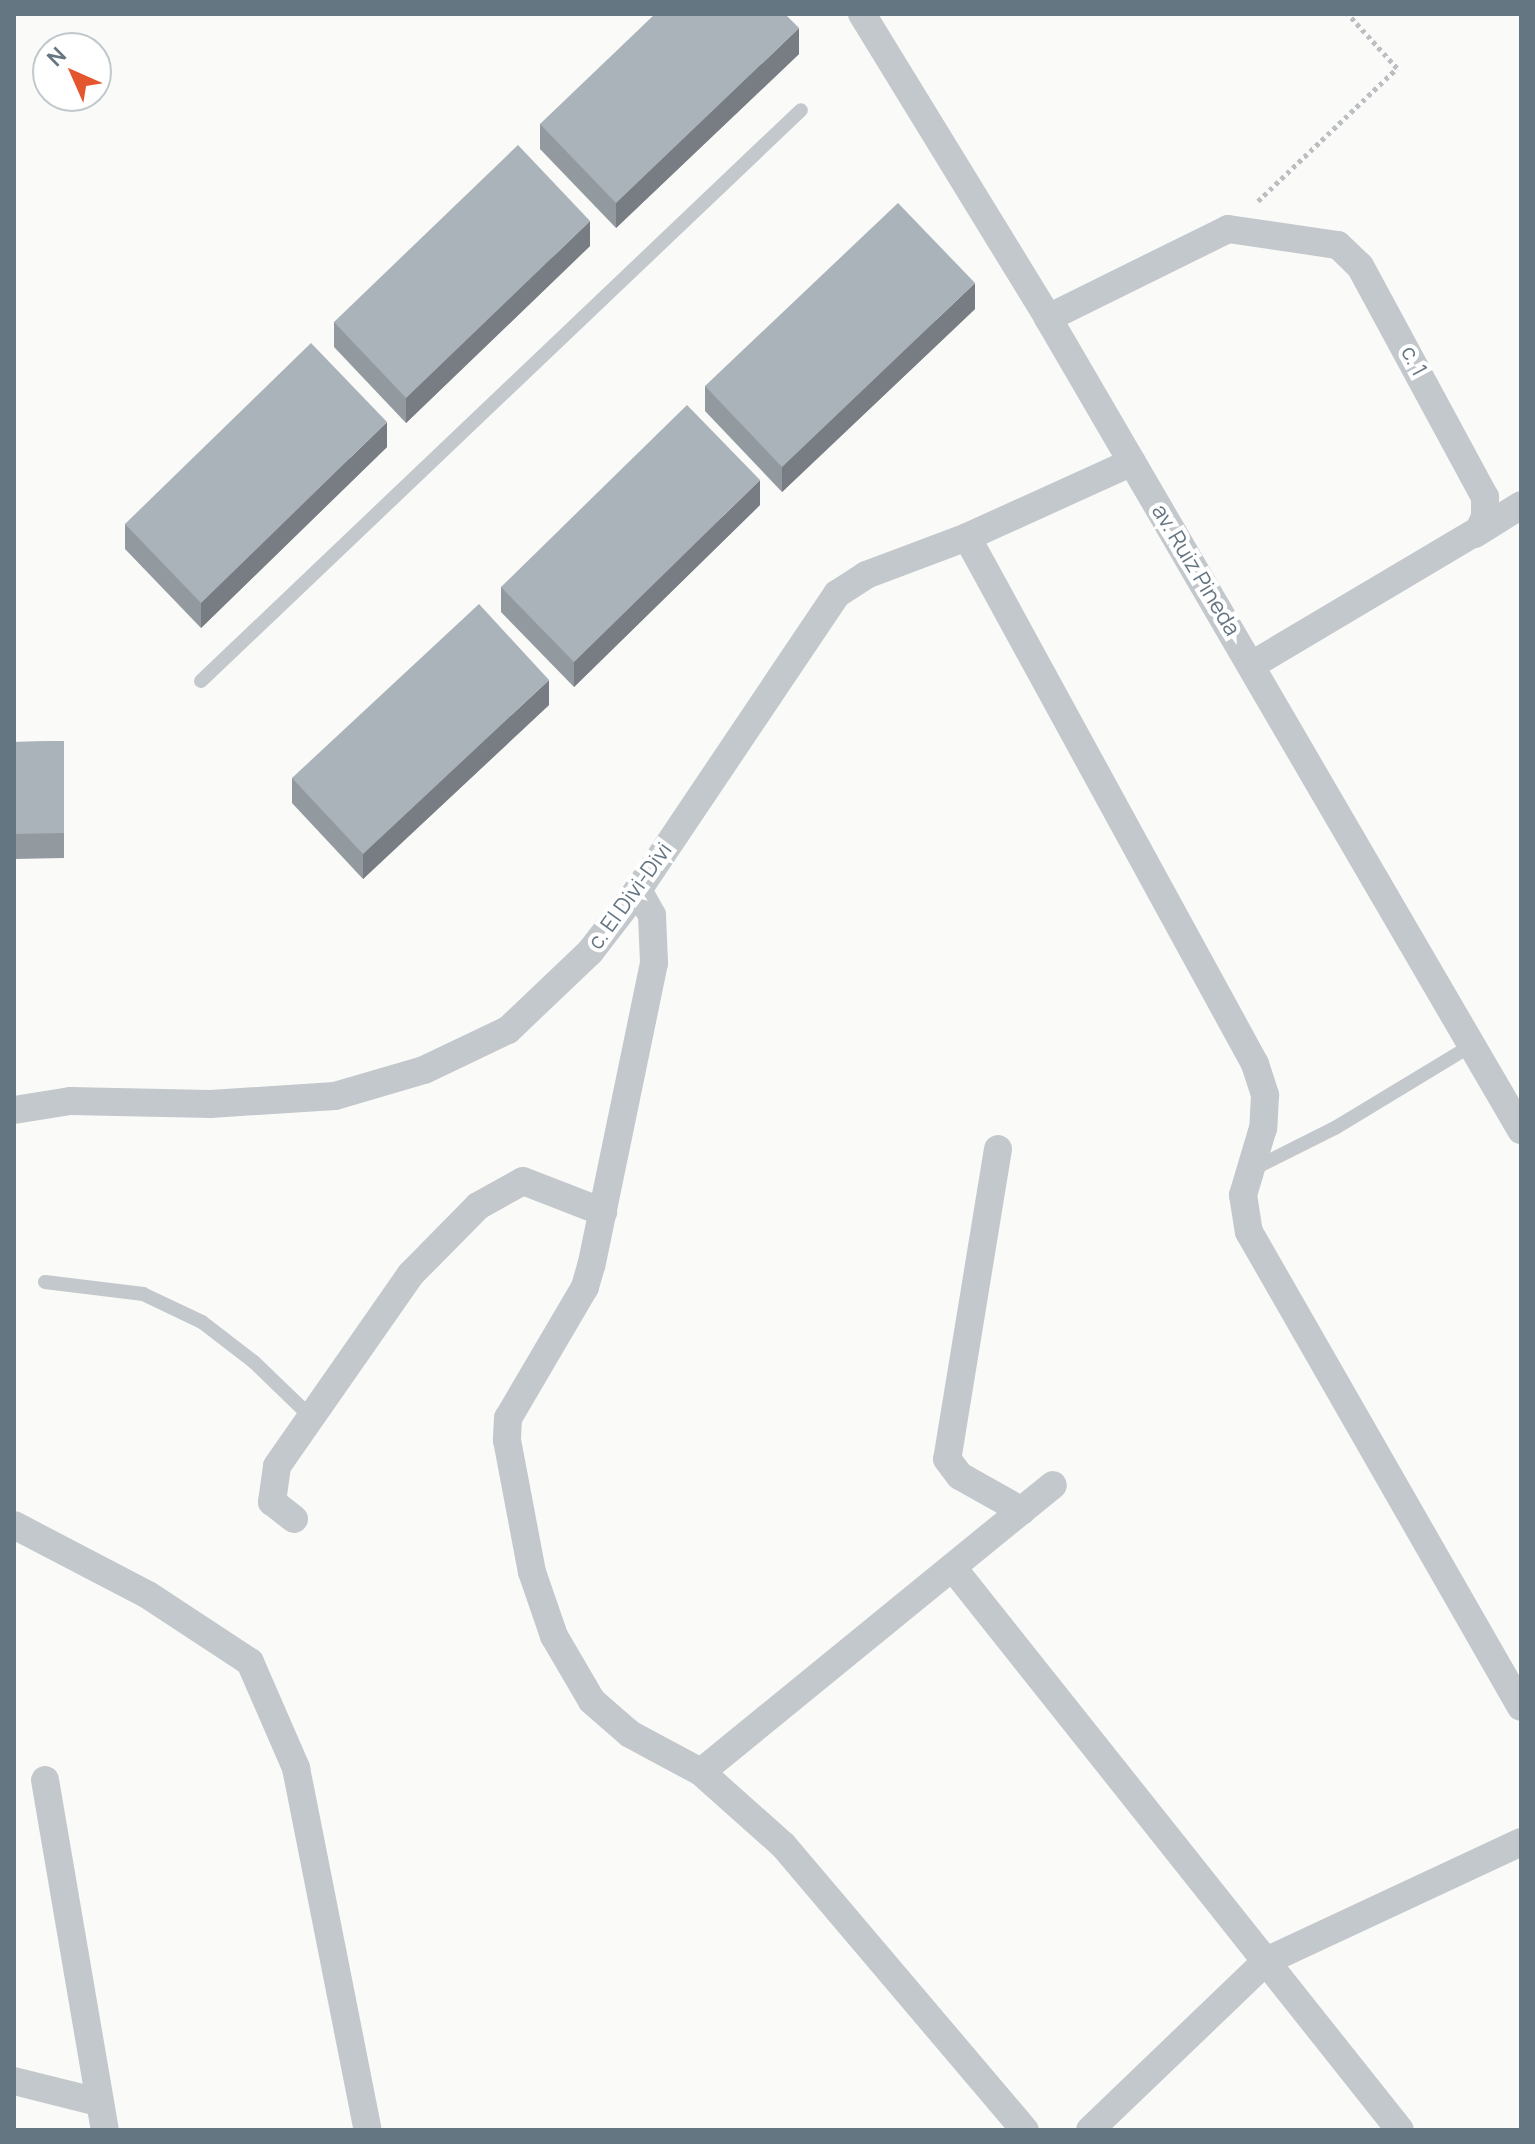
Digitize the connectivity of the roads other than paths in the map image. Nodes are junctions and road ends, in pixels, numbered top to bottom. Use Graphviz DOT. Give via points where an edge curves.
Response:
graph roads {
  1 [pos="862,14"];
  2 [pos="801,110"];
  3 [pos="1048,318"];
  4 [pos="1132,462"];
  5 [pos="1521,505"];
  6 [pos="1479,530"];
  7 [pos="967,537"];
  8 [pos="1252,665"];
  9 [pos="201,681"];
  10 [pos="638,890"];
  11 [pos="1472,1045"];
  12 [pos="14,1110"];
  13 [pos="1521,1130"];
  14 [pos="998,1149"];
  15 [pos="1249,1171"];
  16 [pos="603,1212"];
  17 [pos="45,1282"];
  18 [pos="311,1417"];
  19 [pos="1053,1485"];
  20 [pos="1022,1511"];
  21 [pos="294,1519"];
  22 [pos="14,1525"];
  23 [pos="953,1568"];
  24 [pos="1521,1707"];
  25 [pos="701,1772"];
  26 [pos="45,1780"];
  27 [pos="1521,1842"];
  28 [pos="1266,1961"];
  29 [pos="14,2081"];
  30 [pos="98,2102"];
  31 [pos="105,2130"];
  32 [pos="368,2130"];
  33 [pos="1025,2130"];
  34 [pos="1090,2130"];
  35 [pos="1400,2130"];
  1 -- 3 [label="street, av. Ruiz Pineda"];
  2 -- 9 [label="lane"];
  3 -- 4 [label="street, av. Ruiz Pineda"];
  3 -- 6 [label="street, c. 1" via="1228,229 1338,245 1360,266 1485,497"];
  4 -- 7 [label="street, c. El Divi-Divi"];
  4 -- 8 [label="street, av. Ruiz Pineda"];
  5 -- 6 [label="street"];
  6 -- 8 [label="street" via="1454,553"];
  7 -- 10 [label="street, c. El Divi-Divi" via="866,575 837,594"];
  7 -- 15 [label="street" via="1255,1064 1265,1095 1263,1128"];
  8 -- 11 [label="street, av. Ruiz Pineda"];
  10 -- 12 [label="street, c. El Divi-Divi" via="590,952 529,1015 424,1070 335,1096 210,1104 70,1101"];
  10 -- 16 [label="street" via="652,915 654,963"];
  11 -- 13 [label="street, av. Ruiz Pineda"];
  11 -- 15 [label="lane" via="1335,1128"];
  14 -- 20 [label="street" via="947,1459 960,1476"];
  15 -- 24 [label="street" via="1243,1195 1249,1232"];
  16 -- 18 [label="street" via="523,1181 497,1191 411,1274"];
  16 -- 25 [label="street" via="585,1287 508,1418 519,1507 532,1572 554,1636 592,1701 630,1734"];
  17 -- 18 [label="lane" via="143,1294 202,1322 254,1362"];
  18 -- 21 [label="street" via="277,1466 271,1486 272,1502"];
  19 -- 20 [label="street"];
  20 -- 23 [label="street"];
  22 -- 32 [label="street" via="148,1595 250,1662 296,1768"];
  23 -- 25 [label="street"];
  23 -- 28 [label="street"];
  25 -- 33 [label="street" via="783,1845"];
  26 -- 30 [label="street"];
  27 -- 28 [label="street"];
  28 -- 34 [label="street"];
  28 -- 35 [label="street"];
  29 -- 30 [label="street"];
  30 -- 31 [label="street"];
}
